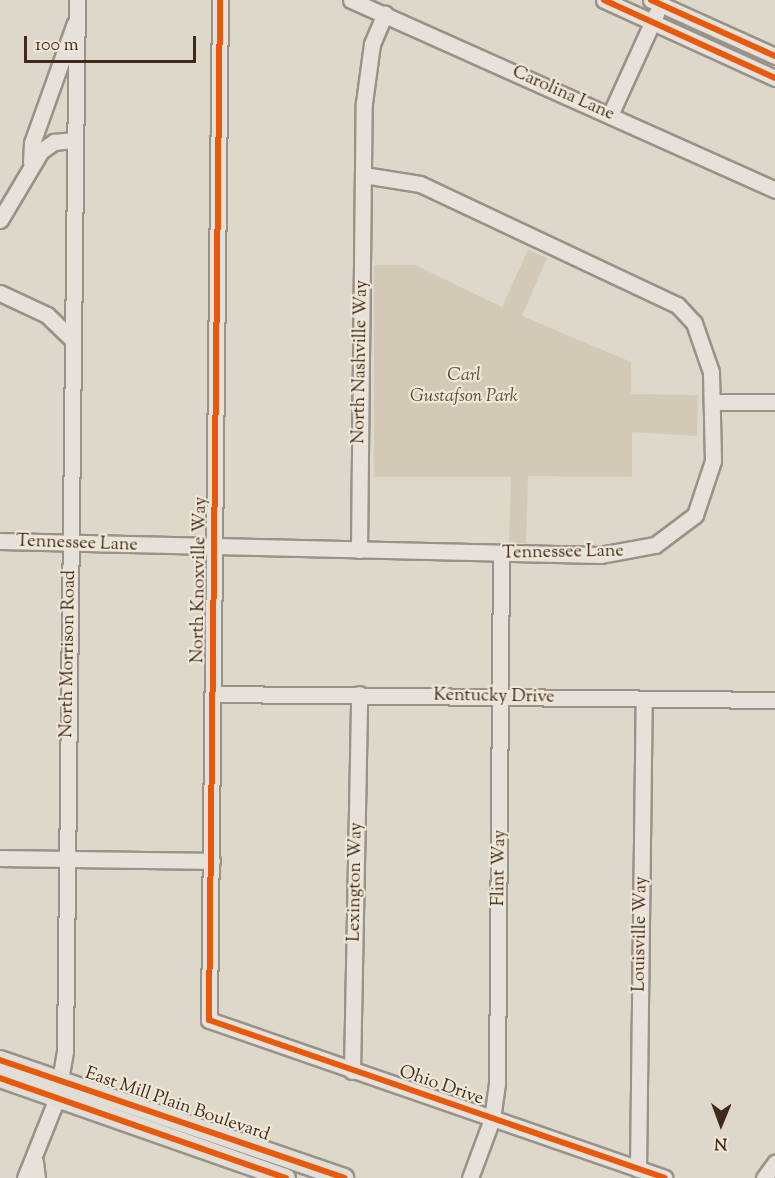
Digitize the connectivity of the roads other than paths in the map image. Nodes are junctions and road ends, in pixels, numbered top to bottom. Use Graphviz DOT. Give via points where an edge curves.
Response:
graph roads {
  1 [pos="77,0"];
  2 [pos="220,0"];
  3 [pos="351,0"];
  4 [pos="604,0"];
  5 [pos="658,1"];
  6 [pos="385,14"];
  7 [pos="77,20"];
  8 [pos="652,22"];
  9 [pos="775,56"];
  10 [pos="775,78"];
  11 [pos="610,115"];
  12 [pos="74,140"];
  13 [pos="32,162"];
  14 [pos="364,175"];
  15 [pos="775,190"];
  16 [pos="0,220"];
  17 [pos="0,293"];
  18 [pos="72,339"];
  19 [pos="714,402"];
  20 [pos="775,402"];
  21 [pos="0,541"];
  22 [pos="70,545"];
  23 [pos="216,547"];
  24 [pos="359,550"];
  25 [pos="501,554"];
  26 [pos="214,693"];
  27 [pos="359,694"];
  28 [pos="502,697"];
  29 [pos="644,699"];
  30 [pos="775,700"];
  31 [pos="0,858"];
  32 [pos="67,860"];
  33 [pos="212,861"];
  34 [pos="209,1020"];
  35 [pos="0,1059"];
  36 [pos="352,1071"];
  37 [pos="0,1078"];
  38 [pos="60,1090"];
  39 [pos="492,1119"];
  40 [pos="35,1162"];
  41 [pos="775,1162"];
  42 [pos="638,1169"];
  43 [pos="25,1178"];
  44 [pos="37,1178"];
  45 [pos="286,1178"];
  46 [pos="344,1178"];
  47 [pos="470,1178"];
  48 [pos="663,1178"];
  49 [pos="764,1178"];
  1 -- 7 [label="street, North Morrison Road"];
  2 -- 23 [label="street, North Knoxville Way"];
  3 -- 6 [label="street, Carolina Lane"];
  4 -- 8 [label="street"];
  5 -- 8 [label="street"];
  5 -- 9 [label="street"];
  6 -- 11 [label="street, Carolina Lane"];
  6 -- 14 [label="street, North Nashville Way" via="366,74"];
  7 -- 12 [label="street, North Morrison Road"];
  7 -- 13 [label="street" via="32,143"];
  8 -- 10 [label="street"];
  8 -- 11 [label="street"];
  11 -- 15 [label="street, Carolina Lane"];
  12 -- 13 [label="street" via="54,142"];
  12 -- 18 [label="street, North Morrison Road"];
  13 -- 16 [label="street"];
  14 -- 19 [label="street, Tennessee Lane" via="420,184 660,293 694,323 711,372"];
  14 -- 24 [label="street, North Nashville Way"];
  17 -- 18 [label="street" via="48,315"];
  18 -- 22 [label="street, North Morrison Road"];
  19 -- 20 [label="street"];
  19 -- 25 [label="street, Tennessee Lane" via="713,461 705,493 695,515 677,531 632,552"];
  21 -- 22 [label="street, Tennessee Lane"];
  22 -- 23 [label="street, Tennessee Lane"];
  22 -- 32 [label="street, North Morrison Road"];
  23 -- 24 [label="street, Tennessee Lane"];
  23 -- 26 [label="street, North Knoxville Way"];
  24 -- 25 [label="street, Tennessee Lane"];
  25 -- 28 [label="street, Flint Way"];
  26 -- 27 [label="street, Kentucky Drive"];
  26 -- 33 [label="street, North Knoxville Way"];
  27 -- 28 [label="street, Kentucky Drive"];
  27 -- 36 [label="street, Lexington Way"];
  28 -- 29 [label="street, Kentucky Drive"];
  28 -- 39 [label="street, Flint Way" via="497,1084"];
  29 -- 30 [label="street, Kentucky Drive"];
  29 -- 42 [label="street, Louisville Way"];
  31 -- 32 [label="street"];
  32 -- 33 [label="street"];
  32 -- 38 [label="street, North Morrison Road"];
  33 -- 34 [label="street, North Knoxville Way"];
  34 -- 36 [label="street, Ohio Drive"];
  35 -- 38 [label="main road, East Mill Plain Boulevard"];
  36 -- 39 [label="street, Ohio Drive"];
  37 -- 38 [label="main road, East Mill Plain Boulevard"];
  38 -- 40 [label="street, North Morrison Road"];
  38 -- 45 [label="main road, East Mill Plain Boulevard"];
  38 -- 46 [label="main road, East Mill Plain Boulevard"];
  39 -- 42 [label="street, Ohio Drive"];
  39 -- 47 [label="street, Flint Way"];
  40 -- 43 [label="street, North Morrison Road"];
  40 -- 44 [label="street, North Morrison Road"];
  41 -- 49 [label="street"];
  42 -- 48 [label="street, Ohio Drive"];
}
